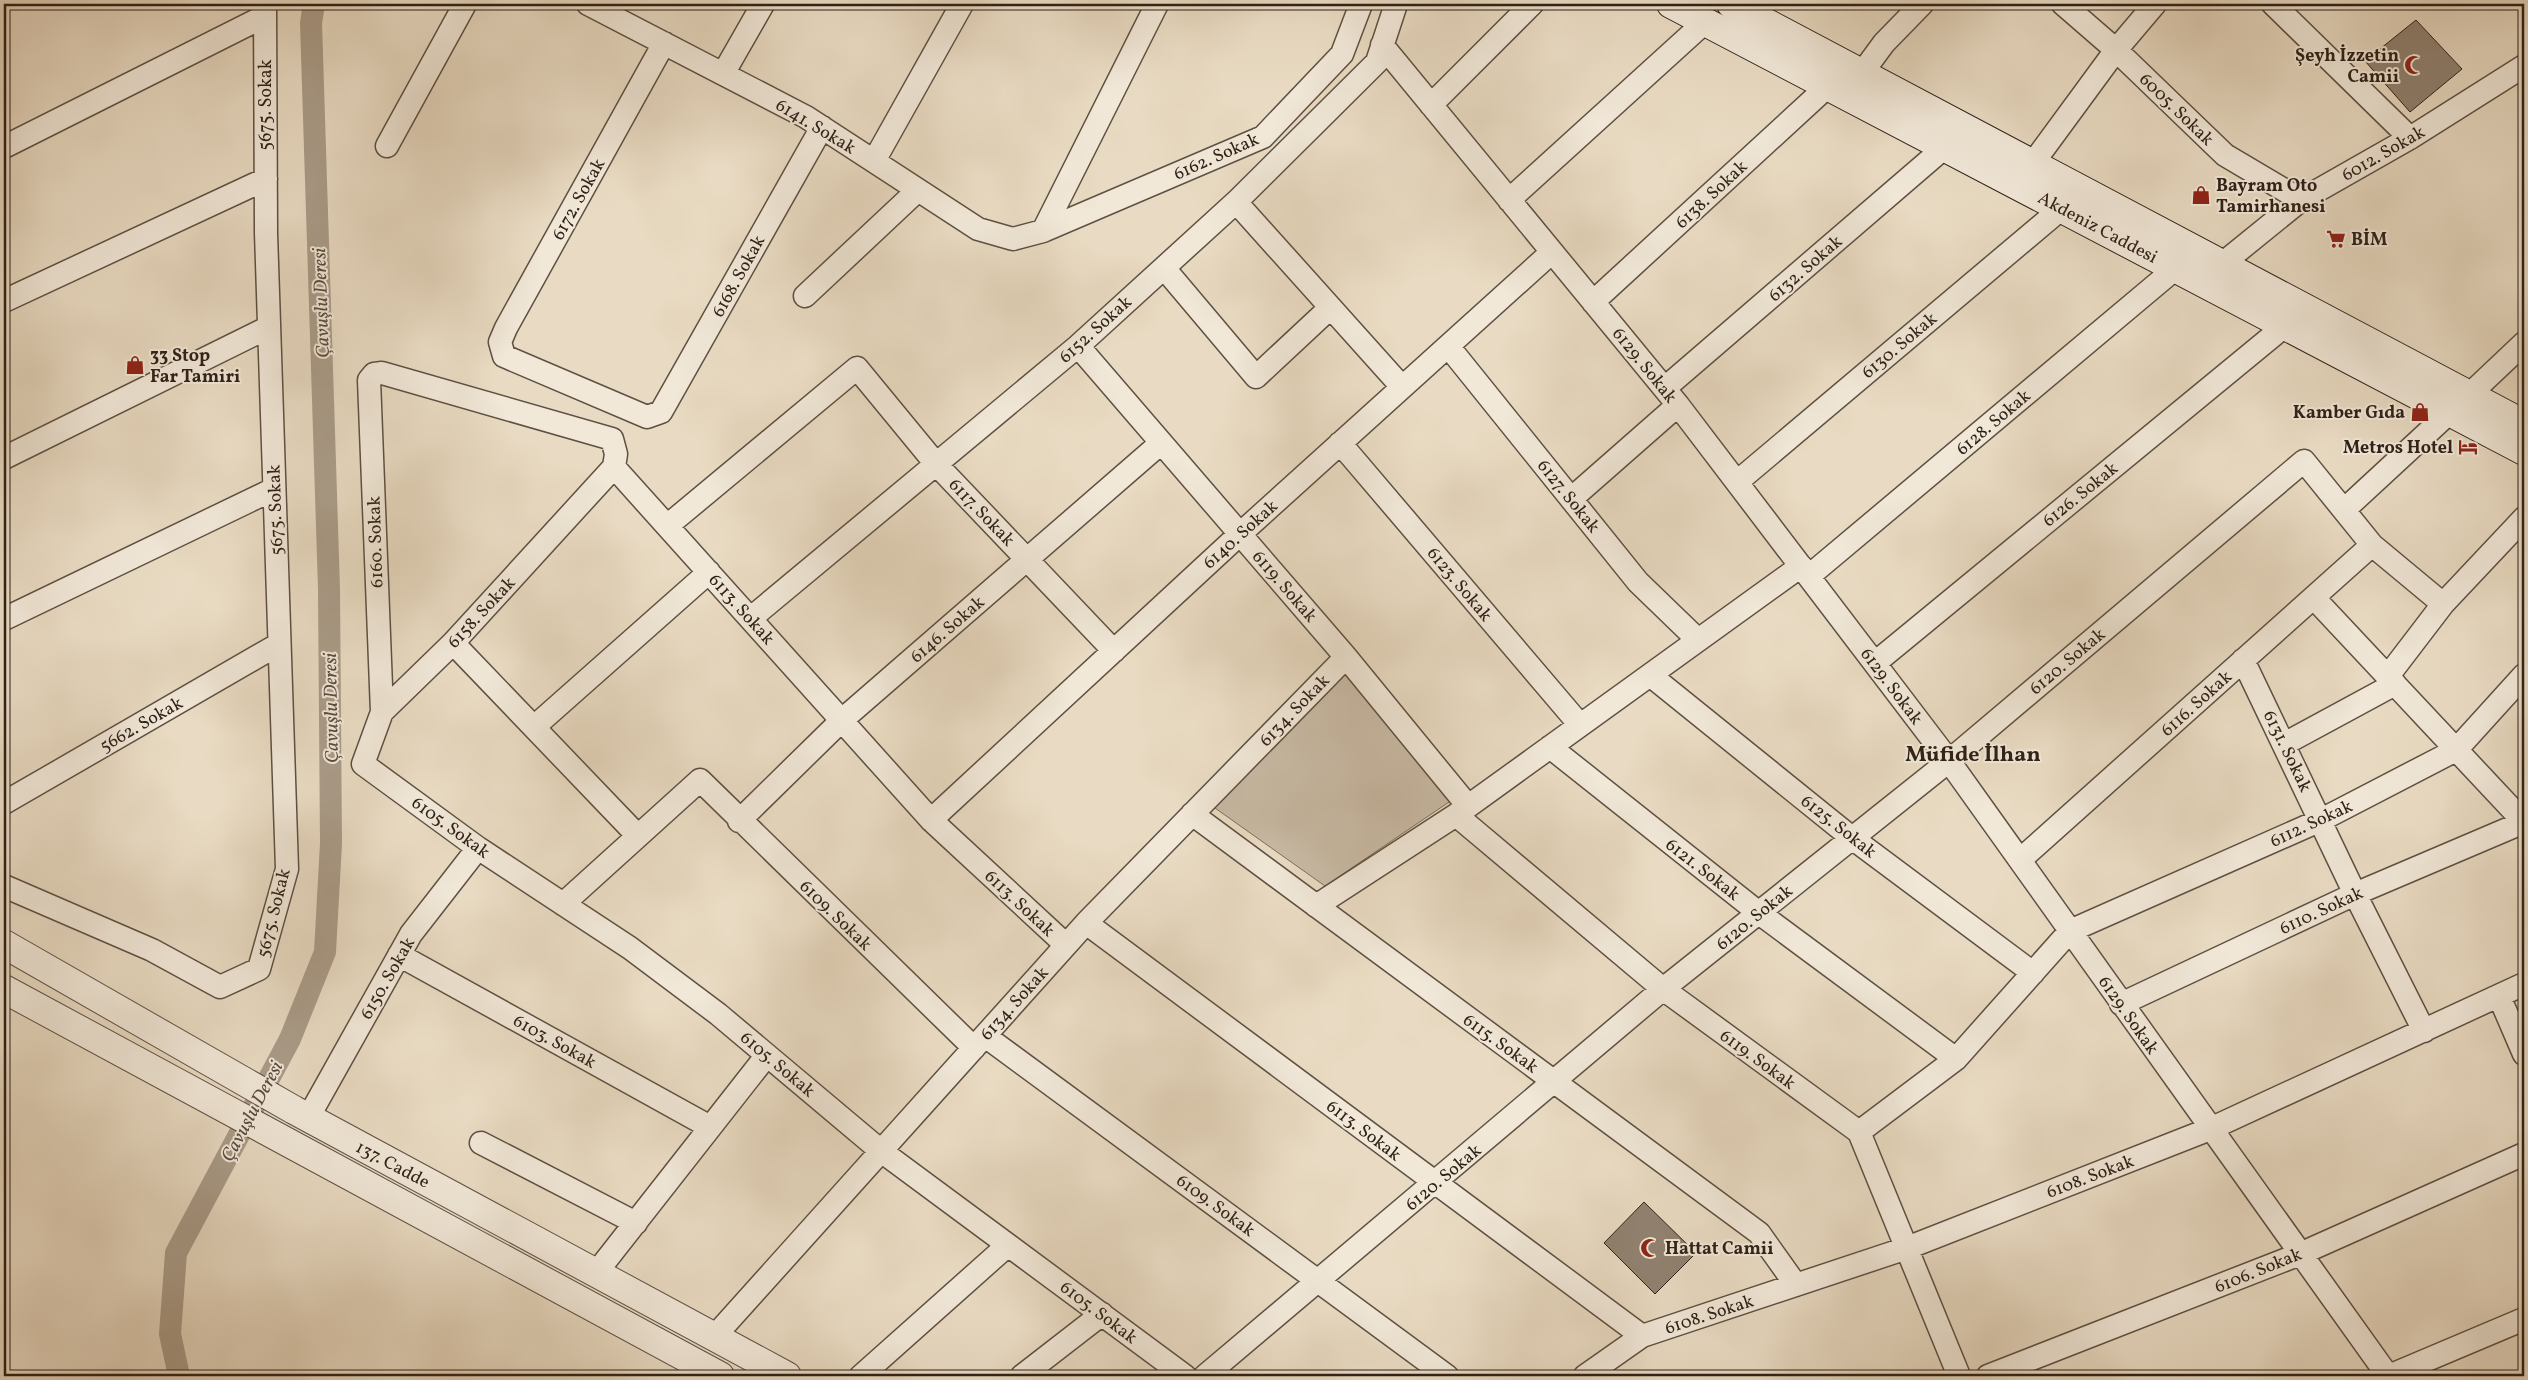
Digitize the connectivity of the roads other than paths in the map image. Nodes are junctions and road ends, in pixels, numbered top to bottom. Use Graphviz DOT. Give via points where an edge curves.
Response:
graph roads {
  1 [pos="465,4"];
  2 [pos="588,4"];
  3 [pos="763,4"];
  4 [pos="962,4"];
  5 [pos="1157,4"];
  6 [pos="1361,4"];
  7 [pos="1396,4"];
  8 [pos="1532,4"];
  9 [pos="1671,4"];
  10 [pos="1731,4"];
  11 [pos="1922,4"];
  12 [pos="2063,4"];
  13 [pos="2155,4"];
  14 [pos="2273,4"];
  15 [pos="265,10"];
  16 [pos="1705,22"];
  17 [pos="664,43"];
  18 [pos="1382,46"];
  19 [pos="2116,50"];
  20 [pos="2524,66"];
  21 [pos="1862,73"];
  22 [pos="723,74"];
  23 [pos="1828,86"];
  24 [pos="1431,105"];
  25 [pos="822,127"];
  26 [pos="2410,138"];
  27 [pos="387,146"];
  28 [pos="4,147"];
  29 [pos="1945,147"];
  30 [pos="874,161"];
  31 [pos="2033,163"];
  32 [pos="266,179"];
  33 [pos="918,190"];
  34 [pos="1510,200"];
  35 [pos="2301,200"];
  36 [pos="1236,202"];
  37 [pos="2062,208"];
  38 [pos="1043,231"];
  39 [pos="1552,252"];
  40 [pos="2222,264"];
  41 [pos="1164,268"];
  42 [pos="2176,268"];
  43 [pos="805,296"];
  44 [pos="4,301"];
  45 [pos="1593,302"];
  46 [pos="1330,308"];
  47 [pos="2286,325"];
  48 [pos="269,327"];
  49 [pos="2524,343"];
  50 [pos="1078,346"];
  51 [pos="1448,346"];
  52 [pos="1402,388"];
  53 [pos="1671,396"];
  54 [pos="2460,403"];
  55 [pos="647,417"];
  56 [pos="2524,424"];
  57 [pos="1161,443"];
  58 [pos="1340,443"];
  59 [pos="2524,451"];
  60 [pos="4,458"];
  61 [pos="936,464"];
  62 [pos="614,468"];
  63 [pos="1737,482"];
  64 [pos="274,489"];
  65 [pos="1571,499"];
  66 [pos="2344,510"];
  67 [pos="2524,518"];
  68 [pos="667,526"];
  69 [pos="1240,534"];
  70 [pos="2372,546"];
  71 [pos="1027,560"];
  72 [pos="1805,571"];
  73 [pos="708,572"];
  74 [pos="2314,598"];
  75 [pos="2443,604"];
  76 [pos="751,618"];
  77 [pos="4,619"];
  78 [pos="1698,640"];
  79 [pos="453,643"];
  80 [pos="279,644"];
  81 [pos="1114,650"];
  82 [pos="1346,657"];
  83 [pos="2243,660"];
  84 [pos="1875,663"];
  85 [pos="1650,675"];
  86 [pos="2524,675"];
  87 [pos="2391,680"];
  88 [pos="382,712"];
  89 [pos="842,720"];
  90 [pos="1580,725"];
  91 [pos="534,727"];
  92 [pos="2284,744"];
  93 [pos="1550,747"];
  94 [pos="2456,750"];
  95 [pos="1949,760"];
  96 [pos="363,764"];
  97 [pos="5,799"];
  98 [pos="1462,811"];
  99 [pos="1192,814"];
  100 [pos="931,820"];
  101 [pos="2321,820"];
  102 [pos="739,821"];
  103 [pos="2524,822"];
  104 [pos="638,836"];
  105 [pos="1852,838"];
  106 [pos="478,848"];
  107 [pos="2020,860"];
  108 [pos="4,886"];
  109 [pos="2355,894"];
  110 [pos="563,904"];
  111 [pos="1316,906"];
  112 [pos="1759,913"];
  113 [pos="1086,924"];
  114 [pos="2070,931"];
  115 [pos="4,944"];
  116 [pos="1066,945"];
  117 [pos="399,955"];
  118 [pos="2033,973"];
  119 [pos="2524,984"];
  120 [pos="4,989"];
  121 [pos="1663,989"];
  122 [pos="2499,996"];
  123 [pos="2121,1004"];
  124 [pos="2424,1031"];
  125 [pos="979,1042"];
  126 [pos="2524,1054"];
  127 [pos="767,1055"];
  128 [pos="1956,1059"];
  129 [pos="1555,1082"];
  130 [pos="301,1114"];
  131 [pos="710,1127"];
  132 [pos="2210,1129"];
  133 [pos="1859,1132"];
  134 [pos="481,1143"];
  135 [pos="881,1151"];
  136 [pos="2524,1154"];
  137 [pos="1436,1183"];
  138 [pos="636,1223"];
  139 [pos="1008,1245"];
  140 [pos="1907,1248"];
  141 [pos="2300,1254"];
  142 [pos="596,1273"];
  143 [pos="1320,1281"];
  144 [pos="1796,1286"];
  145 [pos="1102,1314"];
  146 [pos="2524,1319"];
  147 [pos="1642,1336"];
  148 [pos="714,1337"];
  149 [pos="720,1376"];
  150 [pos="786,1376"];
  151 [pos="861,1376"];
  152 [pos="1022,1376"];
  153 [pos="1185,1376"];
  154 [pos="1206,1376"];
  155 [pos="1447,1376"];
  156 [pos="1585,1376"];
  157 [pos="1959,1376"];
  158 [pos="1988,1376"];
  159 [pos="2388,1376"];
  1 -- 27 [label="street"];
  2 -- 17 [label="street, 6141. Sokak"];
  3 -- 22 [label="street"];
  4 -- 30 [label="street"];
  5 -- 38 [label="street"];
  6 -- 38 [label="street, 6162. Sokak" via="1342,54 1263,137"];
  7 -- 18 [label="street, 6152. Sokak"];
  8 -- 24 [label="street"];
  9 -- 16 [label="main road, Akdeniz Caddesi"];
  10 -- 21 [label="main road, Akdeniz Caddesi"];
  11 -- 21 [label="street" via="1884,43"];
  12 -- 19 [label="street, 6005. Sokak"];
  13 -- 19 [label="street"];
  14 -- 26 [label="street"];
  15 -- 28 [label="street"];
  15 -- 32 [label="street, 5675. Sokak"];
  16 -- 23 [label="main road, Akdeniz Caddesi"];
  16 -- 34 [label="street"];
  17 -- 22 [label="street, 6141. Sokak"];
  17 -- 55 [label="street, 6172. Sokak" via="500,342 504,356"];
  18 -- 24 [label="street, 6129. Sokak"];
  18 -- 36 [label="street, 6152. Sokak" via="1377,62"];
  19 -- 31 [label="street"];
  19 -- 35 [label="street, 6005. Sokak" via="2225,155"];
  20 -- 26 [label="street, 6012. Sokak"];
  21 -- 31 [label="main road, Akdeniz Caddesi"];
  22 -- 25 [label="street, 6141. Sokak"];
  23 -- 29 [label="main road, Akdeniz Caddesi"];
  23 -- 45 [label="street, 6138. Sokak"];
  24 -- 34 [label="street, 6129. Sokak"];
  25 -- 30 [label="street, 6141. Sokak"];
  25 -- 55 [label="street, 6168. Sokak" via="661,412"];
  26 -- 35 [label="street, 6012. Sokak"];
  29 -- 37 [label="main road, Akdeniz Caddesi"];
  29 -- 53 [label="street, 6132. Sokak"];
  30 -- 33 [label="street, 6141. Sokak"];
  31 -- 40 [label="main road, Akdeniz Caddesi"];
  32 -- 44 [label="street"];
  32 -- 48 [label="street, 5675. Sokak"];
  33 -- 38 [label="street, 6141. Sokak" via="978,229 1013,239"];
  33 -- 43 [label="street"];
  34 -- 39 [label="street, 6129. Sokak"];
  35 -- 40 [label="street, 6012. Sokak"];
  36 -- 41 [label="street, 6152. Sokak"];
  36 -- 46 [label="street"];
  37 -- 42 [label="main road, Akdeniz Caddesi"];
  37 -- 63 [label="street, 6130. Sokak"];
  39 -- 45 [label="street, 6129. Sokak"];
  39 -- 51 [label="street, 6140. Sokak"];
  40 -- 54 [label="main road, Akdeniz Caddesi"];
  41 -- 46 [label="street" via="1256,377"];
  41 -- 50 [label="street, 6152. Sokak"];
  42 -- 47 [label="main road, Akdeniz Caddesi"];
  42 -- 72 [label="street, 6128. Sokak"];
  45 -- 53 [label="street, 6129. Sokak"];
  46 -- 52 [label="street"];
  47 -- 54 [label="main road, Akdeniz Caddesi"];
  47 -- 84 [label="street, 6126. Sokak"];
  48 -- 60 [label="street"];
  48 -- 64 [label="street, 5675. Sokak"];
  49 -- 54 [label="street"];
  50 -- 57 [label="street, 6119. Sokak"];
  50 -- 61 [label="street, 6152. Sokak"];
  51 -- 52 [label="street, 6140. Sokak"];
  51 -- 65 [label="street, 6127. Sokak"];
  52 -- 58 [label="street, 6140. Sokak"];
  53 -- 63 [label="street, 6129. Sokak"];
  53 -- 65 [label="street, 6132. Sokak"];
  54 -- 56 [label="main road, Akdeniz Caddesi"];
  54 -- 59 [label="main road, Akdeniz Caddesi"];
  54 -- 66 [label="street"];
  57 -- 69 [label="street, 6119. Sokak"];
  57 -- 71 [label="street, 6146. Sokak"];
  58 -- 69 [label="street, 6140. Sokak"];
  58 -- 90 [label="street, 6123. Sokak"];
  61 -- 68 [label="street, 6117. Sokak" via="857,368"];
  61 -- 71 [label="street, 6117. Sokak"];
  61 -- 76 [label="street, 6152. Sokak"];
  62 -- 68 [label="street, 6113. Sokak"];
  62 -- 79 [label="street, 6158. Sokak"];
  62 -- 88 [label="street, 6160. Sokak" via="616,454 612,439 382,373 374,374 369,380"];
  63 -- 72 [label="street, 6129. Sokak"];
  64 -- 77 [label="street"];
  64 -- 80 [label="street, 5675. Sokak"];
  65 -- 78 [label="street, 6127. Sokak" via="1638,582"];
  66 -- 70 [label="street"];
  66 -- 95 [label="street, 6120. Sokak" via="2304,461"];
  67 -- 75 [label="street"];
  68 -- 73 [label="street, 6113. Sokak"];
  69 -- 81 [label="street, 6140. Sokak"];
  69 -- 82 [label="street, 6119. Sokak"];
  70 -- 74 [label="street, 6116. Sokak"];
  70 -- 75 [label="street"];
  71 -- 81 [label="street, 6117. Sokak"];
  71 -- 89 [label="street, 6146. Sokak"];
  72 -- 78 [label="street, 6128. Sokak"];
  72 -- 84 [label="street, 6129. Sokak"];
  73 -- 76 [label="street, 6113. Sokak"];
  73 -- 91 [label="street"];
  74 -- 83 [label="street, 6116. Sokak"];
  74 -- 87 [label="street"];
  75 -- 87 [label="street"];
  76 -- 89 [label="street, 6113. Sokak"];
  78 -- 85 [label="street, 6128. Sokak"];
  79 -- 88 [label="street, 6158. Sokak"];
  79 -- 91 [label="street"];
  80 -- 97 [label="street, 5662. Sokak"];
  80 -- 108 [label="street, 5675. Sokak" via="287,869 259,969 220,987 152,950"];
  81 -- 100 [label="street, 6140. Sokak"];
  82 -- 98 [label="street, 6119. Sokak"];
  82 -- 99 [label="street, 6134. Sokak"];
  83 -- 92 [label="street, 6131. Sokak"];
  83 -- 107 [label="street, 6116. Sokak"];
  84 -- 95 [label="street, 6129. Sokak"];
  85 -- 90 [label="street, 6128. Sokak"];
  85 -- 105 [label="street, 6125. Sokak"];
  86 -- 94 [label="street, 6112. Sokak"];
  87 -- 92 [label="street"];
  87 -- 94 [label="street"];
  88 -- 96 [label="street, 6158. Sokak"];
  89 -- 100 [label="street, 6113. Sokak"];
  89 -- 102 [label="street, 6146. Sokak"];
  90 -- 93 [label="street, 6128. Sokak"];
  91 -- 104 [label="street"];
  92 -- 101 [label="street, 6131. Sokak"];
  93 -- 98 [label="street, 6128. Sokak"];
  93 -- 112 [label="street, 6121. Sokak"];
  94 -- 101 [label="street, 6112. Sokak"];
  94 -- 103 [label="street"];
  95 -- 105 [label="street, 6120. Sokak"];
  95 -- 107 [label="street, 6129. Sokak"];
  96 -- 106 [label="street, 6105. Sokak"];
  98 -- 111 [label="street, 6128. Sokak"];
  98 -- 121 [label="street, 6119. Sokak"];
  99 -- 111 [label="street, 6115. Sokak"];
  99 -- 113 [label="street, 6134. Sokak"];
  100 -- 116 [label="street, 6113. Sokak"];
  101 -- 109 [label="street, 6131. Sokak"];
  101 -- 114 [label="street, 6112. Sokak"];
  102 -- 104 [label="street, 6109. Sokak" via="700,780"];
  102 -- 125 [label="street, 6109. Sokak"];
  103 -- 109 [label="street, 6110. Sokak"];
  104 -- 110 [label="street"];
  105 -- 112 [label="street, 6120. Sokak"];
  105 -- 118 [label="street, 6125. Sokak"];
  106 -- 110 [label="street, 6105. Sokak"];
  106 -- 117 [label="street, 6150. Sokak" via="411,934"];
  107 -- 114 [label="street, 6129. Sokak"];
  109 -- 123 [label="street, 6110. Sokak"];
  109 -- 124 [label="street, 6131. Sokak"];
  110 -- 127 [label="street, 6105. Sokak" via="654,966"];
  111 -- 129 [label="street, 6115. Sokak"];
  112 -- 121 [label="street, 6120. Sokak"];
  112 -- 128 [label="street, 6121. Sokak"];
  113 -- 116 [label="street, 6134. Sokak"];
  113 -- 137 [label="street, 6113. Sokak"];
  114 -- 118 [label="street"];
  114 -- 123 [label="street, 6129. Sokak"];
  115 -- 130 [label="main road, 137. Cadde"];
  116 -- 125 [label="street, 6134. Sokak"];
  117 -- 130 [label="street, 6150. Sokak"];
  117 -- 131 [label="street, 6103. Sokak"];
  118 -- 128 [label="street"];
  119 -- 122 [label="street, 6108. Sokak"];
  120 -- 149 [label="main road, 137. Cadde"];
  121 -- 129 [label="street, 6120. Sokak"];
  121 -- 133 [label="street, 6119. Sokak"];
  122 -- 124 [label="street, 6108. Sokak"];
  122 -- 126 [label="street"];
  123 -- 132 [label="street, 6129. Sokak"];
  124 -- 132 [label="street, 6108. Sokak"];
  125 -- 135 [label="street, 6134. Sokak"];
  125 -- 143 [label="street, 6109. Sokak"];
  127 -- 131 [label="street"];
  127 -- 135 [label="street, 6105. Sokak"];
  128 -- 133 [label="street"];
  129 -- 137 [label="street, 6120. Sokak"];
  129 -- 144 [label="street, 6115. Sokak" via="1759,1233"];
  130 -- 142 [label="main road, 137. Cadde"];
  131 -- 138 [label="street"];
  132 -- 140 [label="street, 6108. Sokak"];
  132 -- 141 [label="street, 6129. Sokak"];
  133 -- 140 [label="street"];
  134 -- 138 [label="street"];
  135 -- 139 [label="street, 6105. Sokak"];
  135 -- 148 [label="street, 6134. Sokak"];
  136 -- 141 [label="street, 6106. Sokak"];
  137 -- 143 [label="street, 6120. Sokak"];
  137 -- 147 [label="street, 6113. Sokak"];
  138 -- 142 [label="street"];
  139 -- 145 [label="street, 6105. Sokak"];
  139 -- 151 [label="street"];
  140 -- 144 [label="street, 6108. Sokak"];
  140 -- 157 [label="street"];
  141 -- 158 [label="street, 6106. Sokak"];
  141 -- 159 [label="street, 6129. Sokak"];
  142 -- 148 [label="main road, 137. Cadde"];
  143 -- 154 [label="street, 6120. Sokak"];
  143 -- 155 [label="street, 6109. Sokak"];
  144 -- 147 [label="street, 6108. Sokak"];
  145 -- 152 [label="street"];
  145 -- 153 [label="street, 6105. Sokak"];
  146 -- 159 [label="street"];
  147 -- 156 [label="street, 6108. Sokak"];
  148 -- 150 [label="main road, 137. Cadde"];
}
